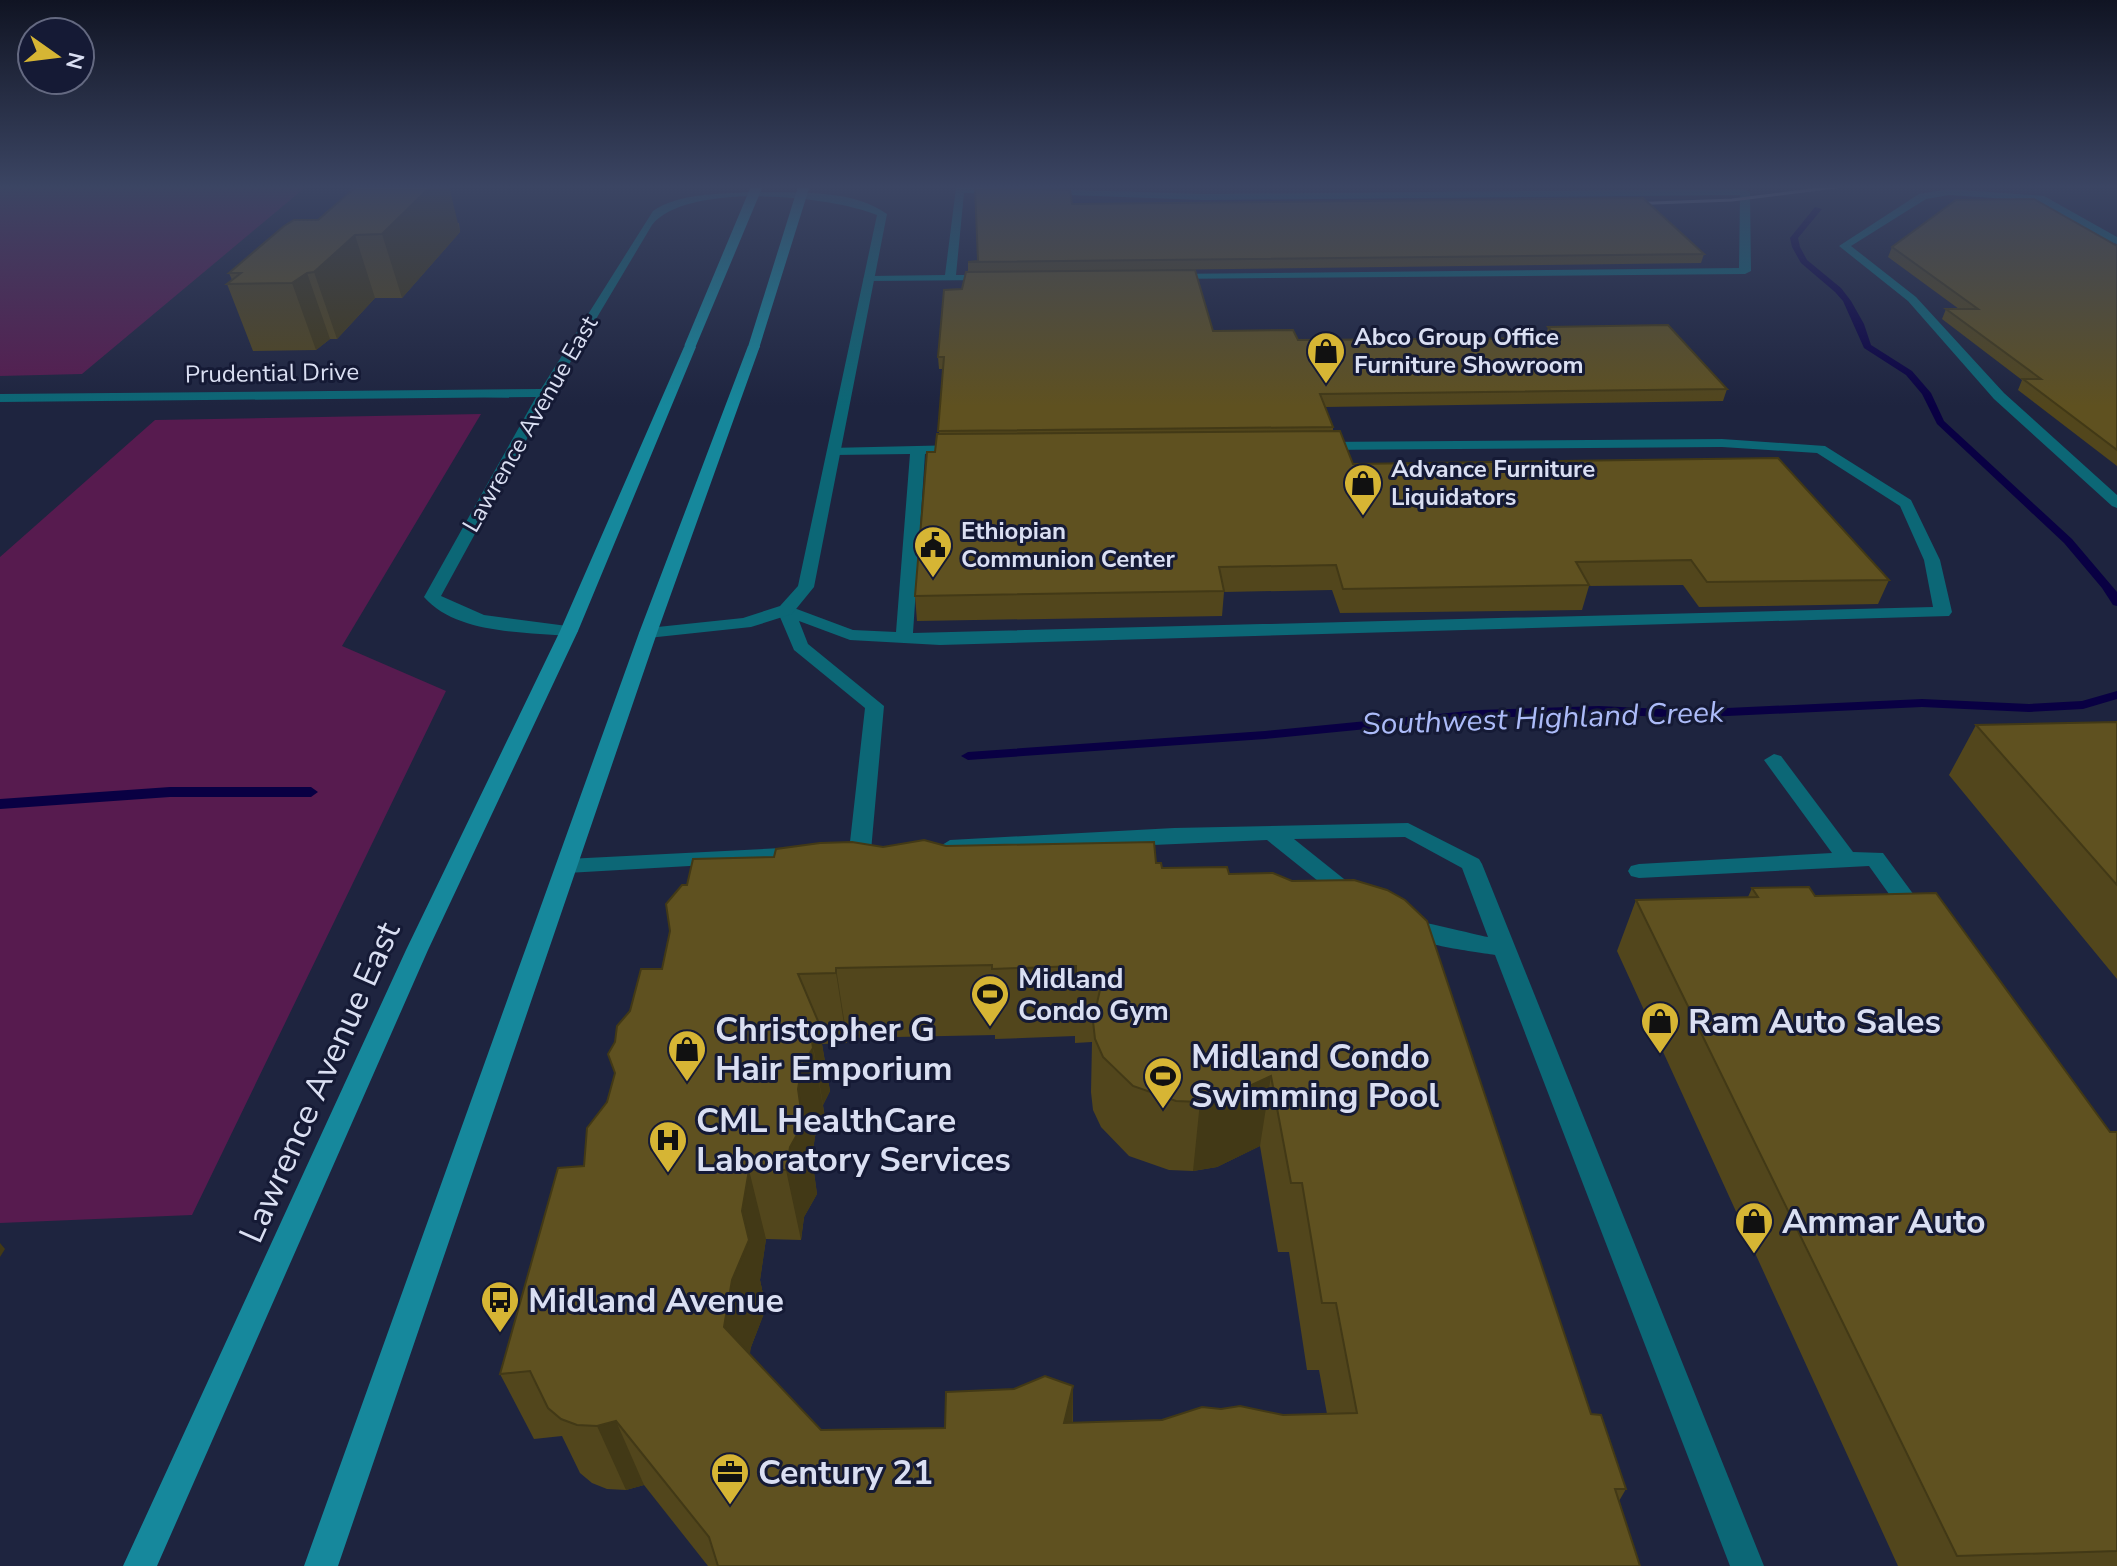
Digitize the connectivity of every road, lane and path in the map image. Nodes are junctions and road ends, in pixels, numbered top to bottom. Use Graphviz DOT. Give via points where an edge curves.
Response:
graph roads {
  1 [pos="626,259"];
  2 [pos="727,259"];
  3 [pos="781,259"];
  4 [pos="873,259"];
  5 [pos="952,259"];
  6 [pos="1745,259"];
  7 [pos="1861,259"];
  8 [pos="1157,276"];
  9 [pos="950,278"];
  10 [pos="998,278"];
  11 [pos="869,279"];
  12 [pos="545,393"];
  13 [pos="0,398"];
  14 [pos="1296,446"];
  15 [pos="918,449"];
  16 [pos="981,449"];
  17 [pos="834,451"];
  18 [pos="2117,503"];
  19 [pos="786,610"];
  20 [pos="569,631"];
  21 [pos="648,633"];
  22 [pos="904,638"];
  23 [pos="1774,760"];
  24 [pos="1273,834"];
  25 [pos="923,848"];
  26 [pos="1848,860"];
  27 [pos="567,866"];
  28 [pos="1639,871"];
  29 [pos="1931,936"];
  30 [pos="1504,948"];
  31 [pos="140,1566"];
  32 [pos="321,1566"];
  33 [pos="1747,1566"];
  1 -- 12 [label="street, Lawrence Avenue East"];
  2 -- 20 [label="main road, Lawrence Avenue East, bridge"];
  3 -- 21 [label="main road, bridge"];
  4 -- 11 [label="street, Lawrence Avenue East"];
  5 -- 9 [label="street"];
  6 -- 8 [label="street" via="1745,271"];
  7 -- 18 [label="street" via="1912,299 1999,396"];
  9 -- 10 [label="street"];
  9 -- 11 [label="street"];
  11 -- 17 [label="street, Lawrence Avenue East"];
  12 -- 13 [label="street, Prudential Drive"];
  12 -- 20 [label="street, Lawrence Avenue East" via="432,597 454,614"];
  14 -- 22 [label="street" via="1722,443 1820,449 1906,503 1932,560 1943,612"];
  15 -- 16 [label="street"];
  15 -- 17 [label="street"];
  15 -- 22 [label="street"];
  17 -- 19 [label="street, Lawrence Avenue East" via="806,587"];
  19 -- 21 [label="street" via="745,623"];
  19 -- 22 [label="street" via="850,635"];
  19 -- 27 [label="street" via="800,646 875,706 852,851"];
  20 -- 31 [label="main road, Lawrence Avenue East" via="417,950"];
  21 -- 27 [label="main road"];
  23 -- 26 [label="street"];
  24 -- 25 [label="street"];
  24 -- 30 [label="street" via="1347,893 1423,933"];
  24 -- 30 [label="street" via="1408,830 1471,864"];
  26 -- 28 [label="street"];
  26 -- 29 [label="street" via="1875,858"];
  27 -- 32 [label="main road"];
  30 -- 33 [label="street"];
}
